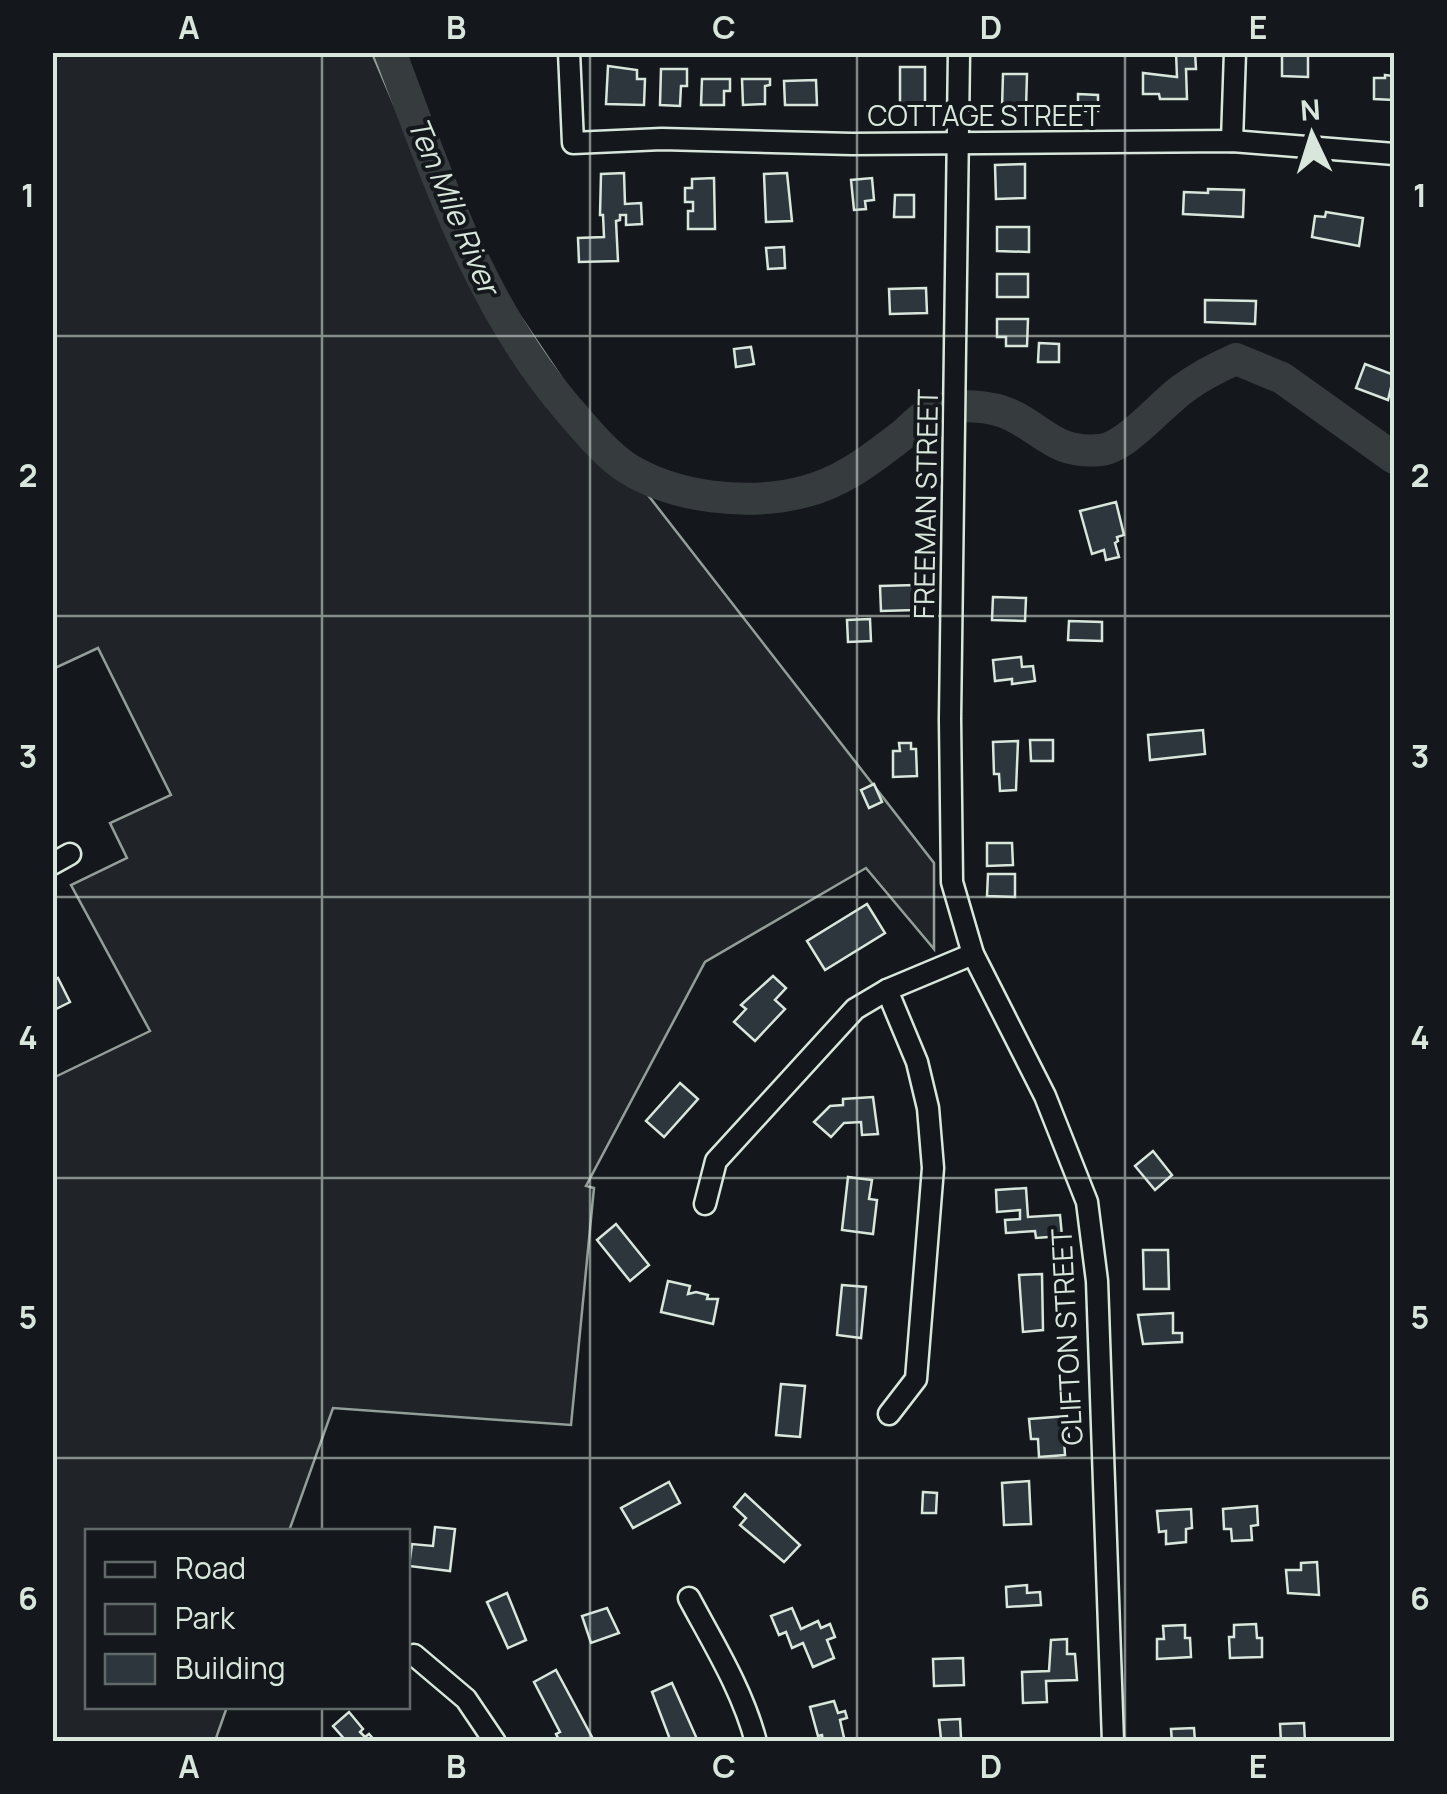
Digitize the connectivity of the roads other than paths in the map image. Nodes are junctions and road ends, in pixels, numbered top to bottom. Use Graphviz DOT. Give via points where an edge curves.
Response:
graph roads {
  1 [pos="569,52"];
  2 [pos="959,52"];
  3 [pos="1235,52"];
  4 [pos="1232,141"];
  5 [pos="960,144"];
  6 [pos="1394,154"];
  7 [pos="974,954"];
  8 [pos="887,990"];
  9 [pos="705,1204"];
  10 [pos="889,1414"];
  11 [pos="689,1598"];
  12 [pos="414,1655"];
  13 [pos="496,1742"];
  14 [pos="756,1742"];
  15 [pos="1113,1742"];
  1 -- 5 [label="street, COTTAGE STREET" via="573,143"];
  2 -- 5 [label="street, FREEMAN STREET"];
  3 -- 4 [label="street"];
  4 -- 5 [label="street, COTTAGE STREET"];
  4 -- 6 [label="street, COTTAGE STREET"];
  5 -- 7 [label="street, FREEMAN STREET" via="949,820 952,882"];
  7 -- 8 [label="street"];
  7 -- 15 [label="street, CLIFTON STREET" via="1045,1096 1087,1202 1096,1280"];
  8 -- 9 [label="street" via="855,1009 716,1160"];
  8 -- 10 [label="street" via="917,1062 932,1168 916,1378"];
  11 -- 14 [label="street"];
  12 -- 13 [label="street" via="466,1699"];
}
